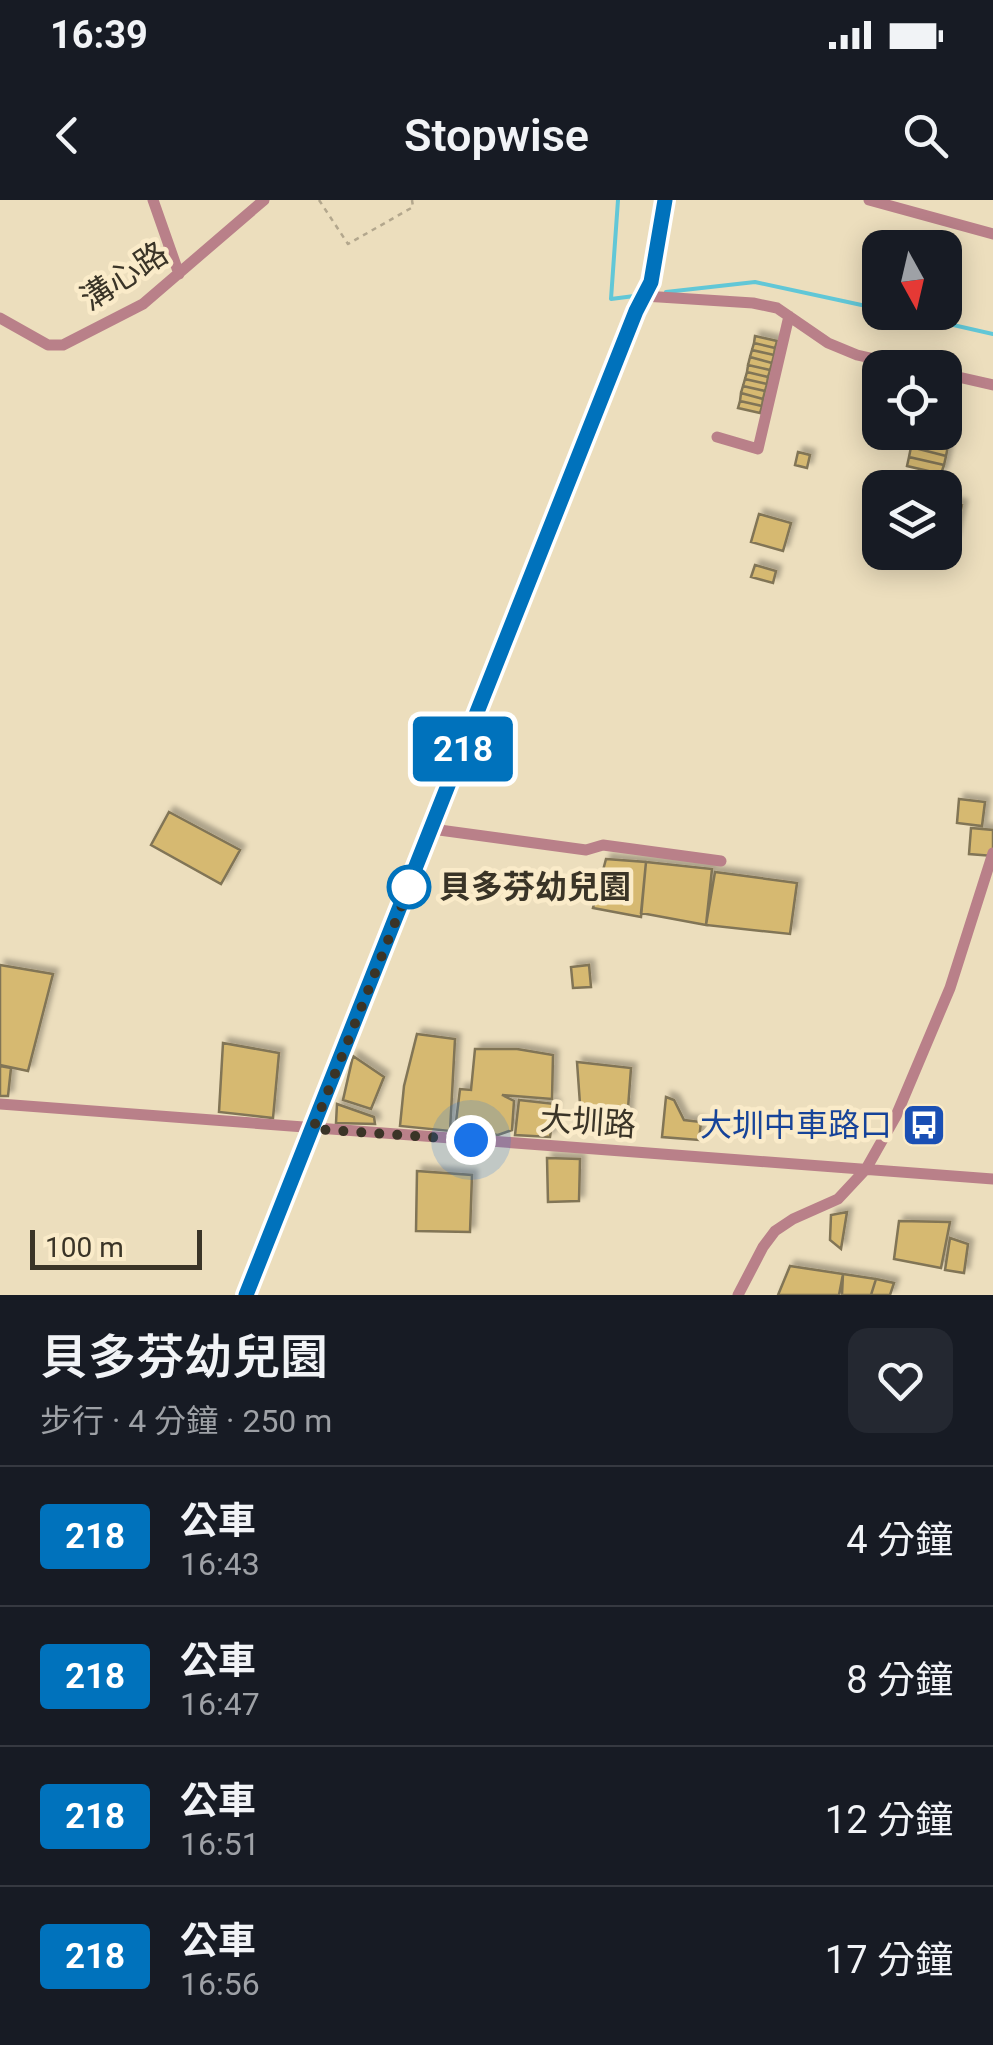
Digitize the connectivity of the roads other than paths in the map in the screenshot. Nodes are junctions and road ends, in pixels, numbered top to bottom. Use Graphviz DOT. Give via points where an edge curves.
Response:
graph roads {
  1 [pos="153,200"];
  2 [pos="264,200"];
  3 [pos="666,200"];
  4 [pos="869,200"];
  5 [pos="883,202"];
  6 [pos="993,234"];
  7 [pos="179,274"];
  8 [pos="644,296"];
  9 [pos="789,316"];
  10 [pos="0,318"];
  11 [pos="862,356"];
  12 [pos="962,378"];
  13 [pos="993,385"];
  14 [pos="716,437"];
  15 [pos="432,828"];
  16 [pos="993,852"];
  17 [pos="721,861"];
  18 [pos="0,1104"];
  19 [pos="313,1129"];
  20 [pos="866,1170"];
  21 [pos="993,1179"];
  22 [pos="246,1295"];
  23 [pos="738,1295"];
  1 -- 7 [label="street"];
  2 -- 7 [label="street, 溝心路"];
  3 -- 8 [label="street"];
  4 -- 5 [label="street"];
  5 -- 6 [label="street"];
  7 -- 10 [label="street, 溝心路" via="135,308 64,345 48,345"];
  8 -- 9 [label="street" via="753,303"];
  8 -- 15 [label="street"];
  9 -- 11 [label="street"];
  9 -- 14 [label="street" via="758,448"];
  12 -- 13 [label="street"];
  15 -- 17 [label="street"];
  15 -- 19 [label="street"];
  16 -- 20 [label="street" via="950,988"];
  18 -- 19 [label="street, 大圳路"];
  19 -- 20 [label="street, 大圳路"];
  19 -- 22 [label="street"];
  20 -- 21 [label="street, 大圳路"];
  20 -- 23 [label="street" via="838,1200 775,1231"];
}
